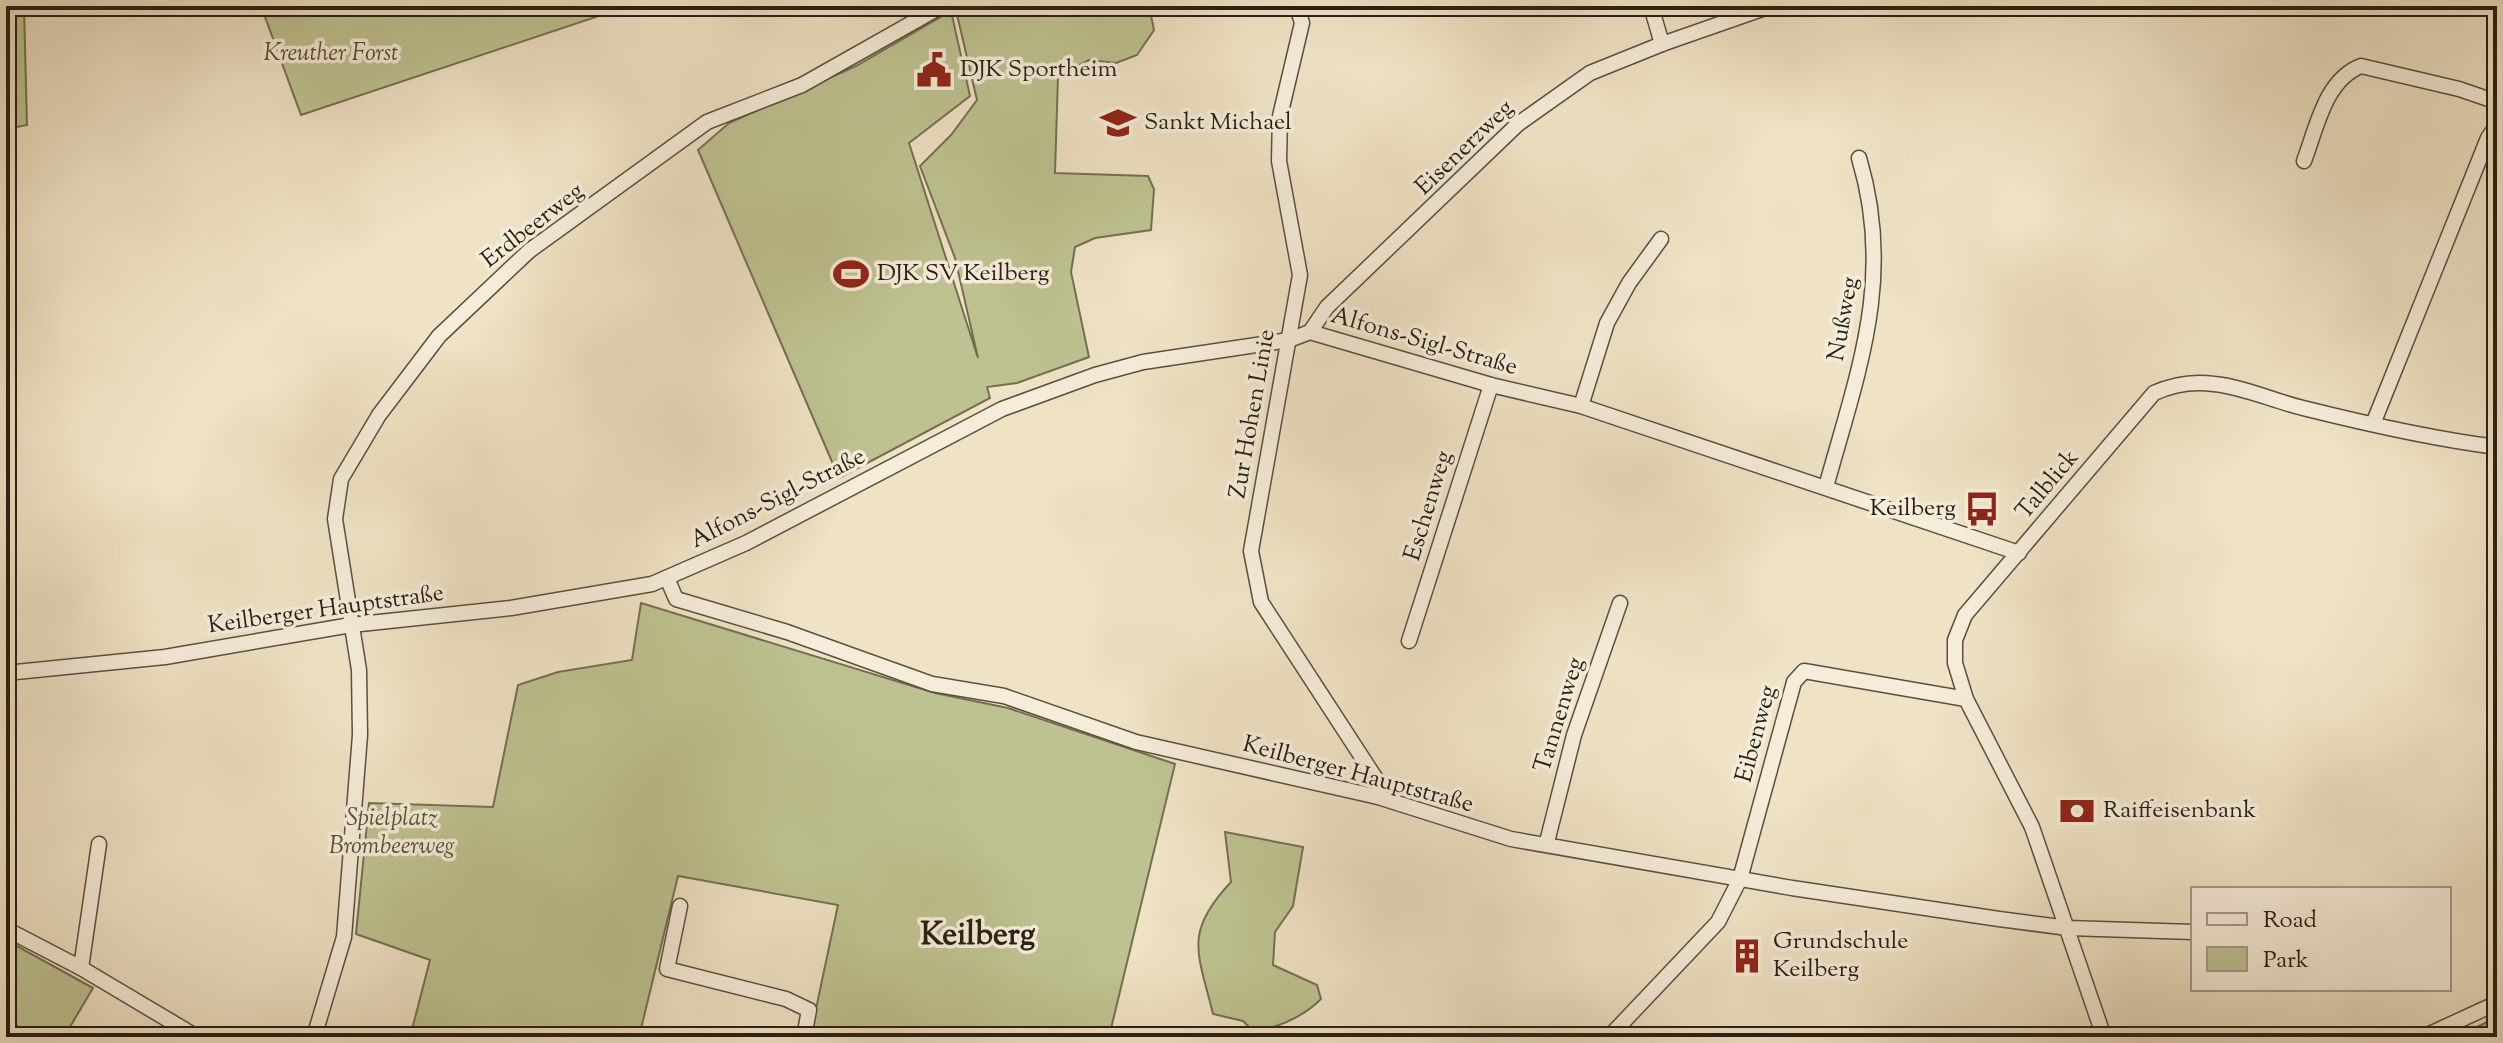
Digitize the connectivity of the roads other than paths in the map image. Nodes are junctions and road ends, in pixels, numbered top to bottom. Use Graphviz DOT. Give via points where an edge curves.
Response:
graph roads {
  1 [pos="942,6"];
  2 [pos="1297,6"];
  3 [pos="1651,6"];
  4 [pos="1771,6"];
  5 [pos="1662,44"];
  6 [pos="2497,102"];
  7 [pos="2497,125"];
  8 [pos="1859,158"];
  9 [pos="2304,161"];
  10 [pos="1661,239"];
  11 [pos="1310,332"];
  12 [pos="1289,340"];
  13 [pos="1491,385"];
  14 [pos="1581,406"];
  15 [pos="2373,424"];
  16 [pos="2497,447"];
  17 [pos="1826,487"];
  18 [pos="2019,553"];
  19 [pos="660,581"];
  20 [pos="1620,603"];
  21 [pos="351,625"];
  22 [pos="1409,641"];
  23 [pos="6,673"];
  24 [pos="1966,699"];
  25 [pos="1378,797"];
  26 [pos="1547,842"];
  27 [pos="99,844"];
  28 [pos="1740,879"];
  29 [pos="680,906"];
  30 [pos="2068,928"];
  31 [pos="6,929"];
  32 [pos="2191,932"];
  33 [pos="81,968"];
  34 [pos="2497,1003"];
  35 [pos="197,1037"];
  36 [pos="314,1037"];
  37 [pos="804,1037"];
  38 [pos="1609,1037"];
  39 [pos="2104,1037"];
  40 [pos="2423,1037"];
  1 -- 21 [label="street, Erdbeerweg" via="802,85 707,122 529,251 439,336 379,415 341,479 335,519"];
  2 -- 12 [label="street, Zur Hohen Linie" via="1302,23 1280,116 1279,161 1300,275"];
  3 -- 5 [label="street"];
  4 -- 5 [label="street, Eisenerzweg"];
  5 -- 11 [label="street, Eisenerzweg" via="1590,73 1518,124 1327,307"];
  6 -- 9 [label="street" via="2361,66 2335,84"];
  7 -- 15 [label="street"];
  8 -- 17 [label="street, Nußweg" via="1874,222 1875,286 1866,341"];
  10 -- 14 [label="street" via="1607,323"];
  11 -- 12 [label="street, Alfons-Sigl-Straße"];
  11 -- 13 [label="street, Alfons-Sigl-Straße"];
  12 -- 19 [label="street, Alfons-Sigl-Straße" via="1143,362 1002,409 746,543"];
  12 -- 25 [label="street, Zur Hohen Linie" via="1251,551 1253,578 1261,602 1380,785"];
  13 -- 14 [label="street, Alfons-Sigl-Straße"];
  13 -- 22 [label="street, Eschenweg"];
  14 -- 17 [label="street, Alfons-Sigl-Straße"];
  15 -- 16 [label="street, Talblick"];
  15 -- 18 [label="street, Talblick" via="2216,384 2166,387 2154,393"];
  17 -- 18 [label="street, Alfons-Sigl-Straße"];
  18 -- 24 [label="street, Talblick" via="1965,615 1955,640 1955,663"];
  19 -- 21 [label="street, Keilberger Hauptstraße" via="511,608"];
  19 -- 25 [label="street, Keilberger Hauptstraße" via="676,599 932,684 1004,696 1136,742"];
  20 -- 26 [label="street, Tannenweg" via="1574,735"];
  21 -- 23 [label="street, Keilberger Hauptstraße" via="165,657"];
  21 -- 36 [label="street, Erdbeerweg" via="359,670 360,735 353,850 344,937"];
  24 -- 28 [label="street, Eibenweg" via="1804,671 1794,682"];
  24 -- 30 [label="street, Talblick" via="2032,827"];
  25 -- 26 [label="street, Keilberger Hauptstraße" via="1511,839"];
  26 -- 28 [label="street, Keilberger Hauptstraße"];
  27 -- 33 [label="street"];
  28 -- 30 [label="street, Keilberger Hauptstraße"];
  28 -- 38 [label="street" via="1718,922"];
  29 -- 37 [label="street" via="667,969 786,999 809,1010"];
  30 -- 32 [label="street, Keilberger Hauptstraße"];
  30 -- 39 [label="street, Talblick"];
  31 -- 33 [label="street"];
  33 -- 35 [label="street"];
  34 -- 40 [label="street"];
}
